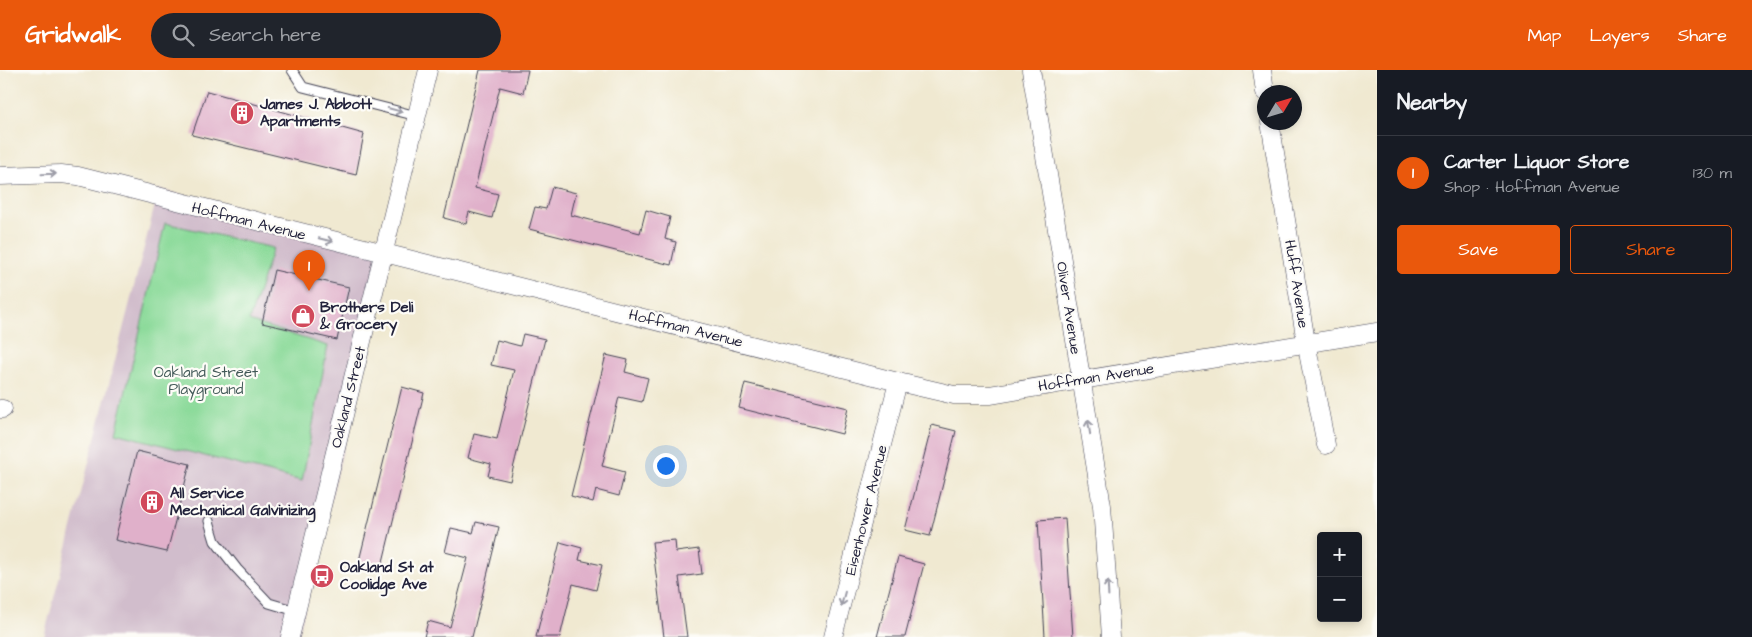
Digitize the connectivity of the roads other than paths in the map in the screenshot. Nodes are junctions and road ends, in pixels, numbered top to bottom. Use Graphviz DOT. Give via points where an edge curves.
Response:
graph roads {
  1 [pos="292,70"];
  2 [pos="428,70"];
  3 [pos="1031,70"];
  4 [pos="1262,70"];
  5 [pos="1264,85"];
  6 [pos="417,116"];
  7 [pos="1271,130"];
  8 [pos="0,176"];
  9 [pos="382,253"];
  10 [pos="1377,332"];
  11 [pos="1306,342"];
  12 [pos="1081,380"];
  13 [pos="898,382"];
  14 [pos="1326,445"];
  15 [pos="209,521"];
  16 [pos="296,611"];
  17 [pos="290,637"];
  18 [pos="833,637"];
  19 [pos="1111,637"];
  1 -- 6 [label="lane, one-way" via="303,87"];
  2 -- 6 [label="street, Oakland Street"];
  3 -- 12 [label="street, Oliver Avenue"];
  4 -- 5 [label="street"];
  6 -- 9 [label="street, Oakland Street"];
  7 -- 11 [label="street, Huff Avenue"];
  8 -- 9 [label="street, Hoffman Avenue, one-way" via="78,176"];
  9 -- 13 [label="street, Hoffman Avenue"];
  9 -- 16 [label="street, Oakland Street"];
  10 -- 11 [label="street, Hoffman Avenue"];
  11 -- 12 [label="street, Hoffman Avenue"];
  11 -- 14 [label="street, Huff Avenue"];
  12 -- 13 [label="street, Hoffman Avenue" via="990,395 962,396"];
  19 -- 12 [label="street, Oliver Avenue, one-way" via="1102,506"];
  13 -- 18 [label="street, Eisenhower Avenue, one-way"];
  15 -- 16 [label="lane" via="215,541 269,603"];
  16 -- 17 [label="street, Oakland Street"];
}
